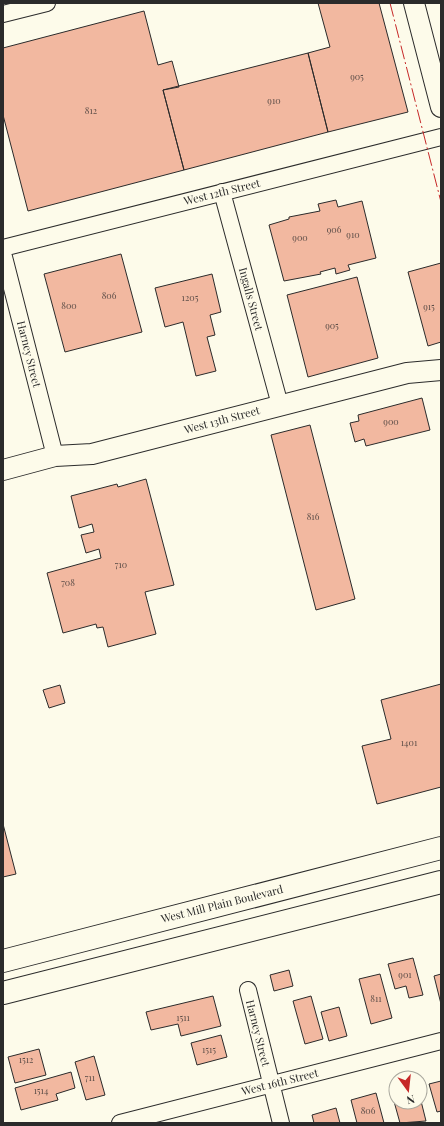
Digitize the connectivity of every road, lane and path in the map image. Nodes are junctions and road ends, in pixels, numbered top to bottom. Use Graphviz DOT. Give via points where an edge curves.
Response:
graph roads {
  1 [pos="46,3"];
  2 [pos="414,3"];
  3 [pos="3,14"];
  4 [pos="441,107"];
  5 [pos="441,137"];
  6 [pos="222,192"];
  7 [pos="3,248"];
  8 [pos="3,253"];
  9 [pos="440,372"];
  10 [pos="280,406"];
  11 [pos="55,456"];
  12 [pos="3,470"];
  13 [pos="441,848"];
  14 [pos="441,882"];
  15 [pos="3,960"];
  16 [pos="248,990"];
  17 [pos="3,993"];
  18 [pos="441,1041"];
  19 [pos="271,1085"];
  20 [pos="120,1123"];
  21 [pos="281,1123"];
  1 -- 3 [label="street"];
  2 -- 4 [label="street"];
  5 -- 6 [label="street, West 12th Street"];
  6 -- 7 [label="street, West 12th Street"];
  6 -- 10 [label="street, Ingalls Street"];
  8 -- 11 [label="street, Harney Street"];
  9 -- 10 [label="street, West 13th Street" via="407,373"];
  10 -- 11 [label="street, West 13th Street" via="92,454"];
  11 -- 12 [label="street, West 13th Street"];
  13 -- 15 [label="main road, West Mill Plain Boulevard"];
  14 -- 17 [label="main road"];
  16 -- 19 [label="street, Harney Street"];
  18 -- 19 [label="street, West 16th Street"];
  19 -- 20 [label="street, West 16th Street"];
  19 -- 21 [label="street, Harney Street"];
}
